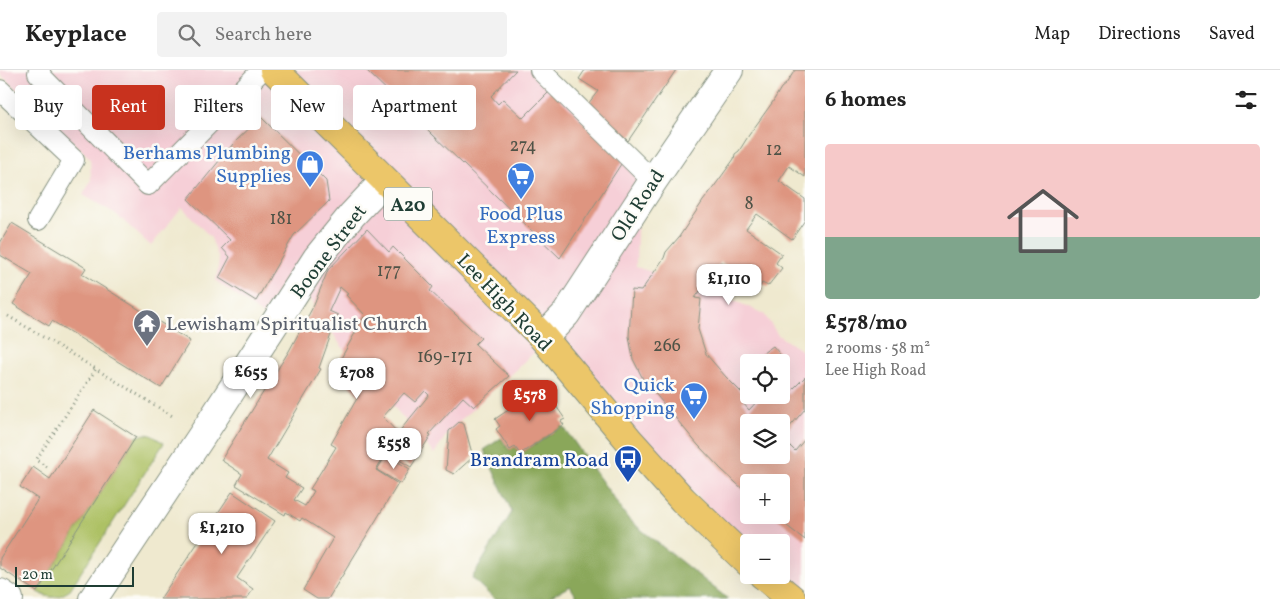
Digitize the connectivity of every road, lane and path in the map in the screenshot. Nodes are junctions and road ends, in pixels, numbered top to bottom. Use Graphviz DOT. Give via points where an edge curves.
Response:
graph roads {
  1 [pos="40,70"];
  2 [pos="262,70"];
  3 [pos="274,70"];
  4 [pos="540,70"];
  5 [pos="730,70"];
  6 [pos="0,90"];
  7 [pos="384,181"];
  8 [pos="653,181"];
  9 [pos="38,220"];
  10 [pos="8,316"];
  11 [pos="543,338"];
  12 [pos="96,369"];
  13 [pos="203,434"];
  14 [pos="47,467"];
  15 [pos="740,554"];
  16 [pos="774,584"];
  17 [pos="0,593"];
  18 [pos="9,599"];
  19 [pos="93,599"];
  20 [pos="792,599"];
  1 -- 2 [label="lane" via="38,72 148,185"];
  3 -- 7 [label="highway, Lee High Road / A20"];
  4 -- 8 [label="lane"];
  5 -- 8 [label="street, Old Road"];
  6 -- 9 [label="lane" via="74,160"];
  7 -- 11 [label="highway, Lee High Road / A20"];
  7 -- 13 [label="street, Boone Street" via="317,258"];
  8 -- 11 [label="street, Old Road" via="566,314"];
  10 -- 12 [label="path"];
  11 -- 15 [label="highway, Lee High Road / A20" via="683,500"];
  12 -- 13 [label="path"];
  12 -- 14 [label="path" via="36,460"];
  13 -- 19 [label="street, Boone Street"];
  16 -- 20 [label="highway"];
  17 -- 18 [label="street"];
}
